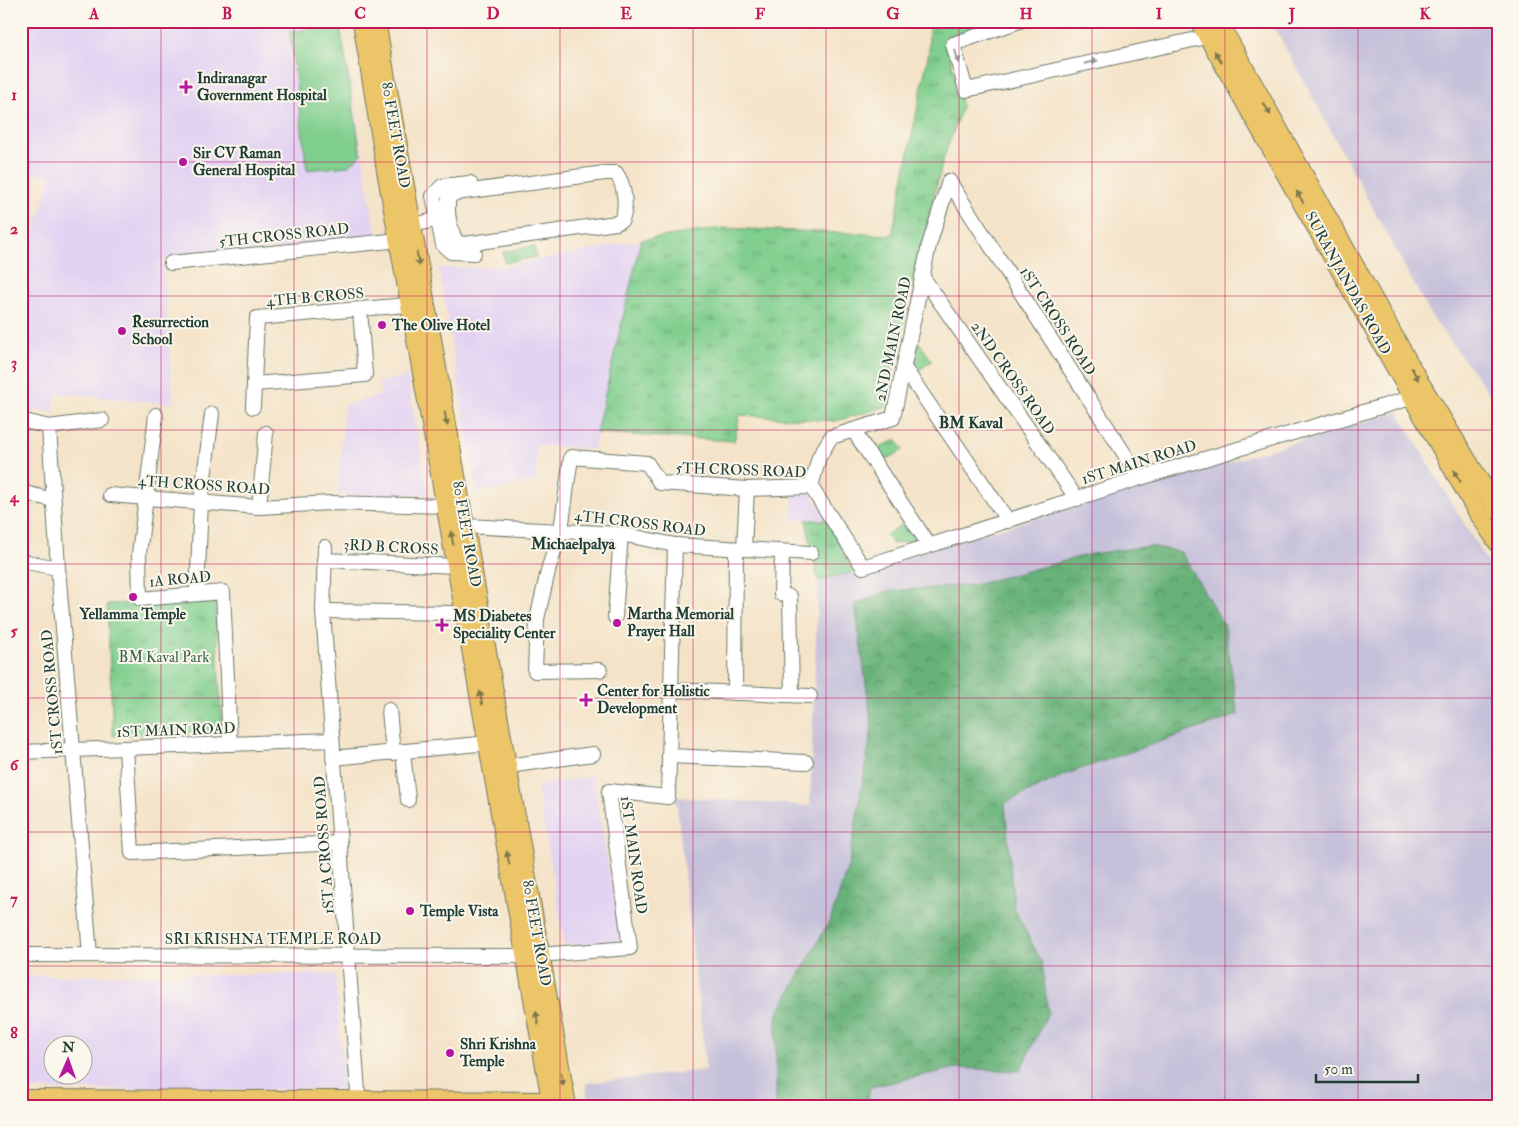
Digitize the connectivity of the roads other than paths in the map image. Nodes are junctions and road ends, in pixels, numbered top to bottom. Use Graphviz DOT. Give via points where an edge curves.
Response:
graph roads {
  1 [pos="362,21"];
  2 [pos="376,21"];
  3 [pos="1020,21"];
  4 [pos="1218,21"];
  5 [pos="1203,29"];
  6 [pos="949,181"];
  7 [pos="471,183"];
  8 [pos="443,221"];
  9 [pos="408,231"];
  10 [pos="474,253"];
  11 [pos="171,263"];
  12 [pos="922,276"];
  13 [pos="418,304"];
  14 [pos="360,309"];
  15 [pos="905,368"];
  16 [pos="255,384"];
  17 [pos="1420,396"];
  18 [pos="253,407"];
  19 [pos="212,414"];
  20 [pos="156,415"];
  21 [pos="21,420"];
  22 [pos="102,420"];
  23 [pos="49,427"];
  24 [pos="853,430"];
  25 [pos="266,433"];
  26 [pos="1140,478"];
  27 [pos="811,487"];
  28 [pos="747,490"];
  29 [pos="21,492"];
  30 [pos="110,496"];
  31 [pos="144,497"];
  32 [pos="1077,499"];
  33 [pos="53,500"];
  34 [pos="201,502"];
  35 [pos="446,506"];
  36 [pos="259,507"];
  37 [pos="1490,508"];
  38 [pos="1008,521"];
  39 [pos="465,526"];
  40 [pos="561,530"];
  41 [pos="620,534"];
  42 [pos="1498,543"];
  43 [pos="675,545"];
  44 [pos="929,545"];
  45 [pos="740,549"];
  46 [pos="782,552"];
  47 [pos="325,553"];
  48 [pos="811,553"];
  49 [pos="21,561"];
  50 [pos="456,566"];
  51 [pos="863,567"];
  52 [pos="58,568"];
  53 [pos="197,594"];
  54 [pos="323,611"];
  55 [pos="455,613"];
  56 [pos="614,617"];
  57 [pos="600,670"];
  58 [pos="672,690"];
  59 [pos="735,693"];
  60 [pos="792,695"];
  61 [pos="810,696"];
  62 [pos="388,710"];
  63 [pos="332,740"];
  64 [pos="230,744"];
  65 [pos="489,744"];
  66 [pos="126,748"];
  67 [pos="73,750"];
  68 [pos="21,752"];
  69 [pos="398,752"];
  70 [pos="593,754"];
  71 [pos="670,756"];
  72 [pos="334,758"];
  73 [pos="806,762"];
  74 [pos="508,766"];
  75 [pos="408,800"];
  76 [pos="340,844"];
  77 [pos="21,954"];
  78 [pos="90,955"];
  79 [pos="348,955"];
  80 [pos="533,955"];
  81 [pos="21,1099"];
  82 [pos="359,1103"];
  83 [pos="560,1103"];
  1 -- 9 [label="main road, 80 FEET ROAD"];
  2 -- 9 [label="main road, 80 FEET ROAD"];
  3 -- 5 [label="street, one-way" via="953,44 966,90"];
  4 -- 17 [label="main road, SURANJANDAS ROAD, one-way"];
  17 -- 5 [label="main road, SURANJANDAS ROAD, one-way"];
  6 -- 12 [label="street, 2ND MAIN ROAD"];
  6 -- 26 [label="street, 1ST CROSS ROAD"];
  7 -- 8 [label="street" via="438,188 433,196"];
  8 -- 8 [label="street" via="456,242 465,244 616,223 622,220 625,211 621,180 616,173 606,173 456,192 450,196"];
  8 -- 9 [label="street, 5TH CROSS ROAD"];
  8 -- 10 [label="street" via="443,245 448,251"];
  9 -- 11 [label="street, 5TH CROSS ROAD"];
  9 -- 13 [label="main road, 80 FEET ROAD"];
  12 -- 15 [label="street, 2ND MAIN ROAD"];
  12 -- 32 [label="street, 2ND CROSS ROAD"];
  13 -- 14 [label="street, 4TH B CROSS"];
  13 -- 35 [label="main road, 80 FEET ROAD"];
  13 -- 39 [label="main road, 80 FEET ROAD, one-way"];
  14 -- 16 [label="street, 4TH B CROSS" via="257,318"];
  14 -- 16 [label="street" via="365,375"];
  15 -- 24 [label="street, 2ND MAIN ROAD" via="893,418"];
  15 -- 38 [label="street"];
  16 -- 18 [label="street"];
  17 -- 26 [label="street, 1ST MAIN ROAD"];
  17 -- 37 [label="main road, SURANJANDAS ROAD"];
  19 -- 34 [label="street"];
  20 -- 31 [label="street"];
  21 -- 23 [label="street"];
  22 -- 23 [label="street"];
  23 -- 33 [label="street, 1ST CROSS ROAD"];
  24 -- 27 [label="street, 2ND MAIN ROAD" via="831,437 819,456"];
  24 -- 44 [label="street"];
  25 -- 36 [label="street"];
  26 -- 32 [label="street, 1ST MAIN ROAD"];
  27 -- 28 [label="street, 5TH CROSS ROAD"];
  27 -- 51 [label="street, 5TH CROSS ROAD"];
  28 -- 40 [label="street, 5TH CROSS ROAD" via="660,483 647,463 571,457"];
  28 -- 45 [label="street"];
  29 -- 33 [label="street"];
  30 -- 31 [label="street, 4TH CROSS ROAD"];
  31 -- 34 [label="street, 4TH CROSS ROAD"];
  31 -- 53 [label="street, 1A ROAD" via="139,554 140,599"];
  32 -- 38 [label="street, 1ST MAIN ROAD"];
  33 -- 52 [label="street, 1ST CROSS ROAD"];
  34 -- 36 [label="street, 4TH CROSS ROAD"];
  34 -- 53 [label="street"];
  35 -- 36 [label="street, 4TH CROSS ROAD" via="330,503"];
  50 -- 35 [label="main road, 80 FEET ROAD, one-way"];
  37 -- 42 [label="main road, SURANJANDAS ROAD"];
  38 -- 44 [label="street, 1ST MAIN ROAD"];
  39 -- 40 [label="street, 4TH CROSS ROAD"];
  39 -- 74 [label="main road, 80 FEET ROAD"];
  40 -- 41 [label="street, 4TH CROSS ROAD"];
  40 -- 57 [label="street" via="537,619 535,672"];
  41 -- 43 [label="street, 4TH CROSS ROAD"];
  41 -- 56 [label="street"];
  43 -- 45 [label="street, 4TH CROSS ROAD"];
  43 -- 58 [label="street, 1ST MAIN ROAD"];
  44 -- 51 [label="street, 1ST MAIN ROAD"];
  45 -- 46 [label="street, 4TH CROSS ROAD"];
  45 -- 59 [label="street"];
  46 -- 48 [label="street, 4TH CROSS ROAD"];
  46 -- 60 [label="street" via="781,594 790,597"];
  47 -- 50 [label="street, 3RD B CROSS"];
  47 -- 54 [label="street, 1ST A CROSS ROAD"];
  49 -- 52 [label="street"];
  65 -- 50 [label="main road, 80 FEET ROAD, one-way"];
  52 -- 67 [label="street, 1ST CROSS ROAD"];
  53 -- 64 [label="street, 1A ROAD" via="223,592"];
  54 -- 55 [label="street"];
  54 -- 63 [label="street, 1ST A CROSS ROAD"];
  58 -- 59 [label="street"];
  58 -- 71 [label="street, 1ST MAIN ROAD"];
  59 -- 60 [label="street"];
  60 -- 61 [label="street"];
  62 -- 69 [label="street"];
  63 -- 64 [label="street, 1ST MAIN ROAD"];
  63 -- 72 [label="street, 1ST A CROSS ROAD"];
  64 -- 66 [label="street, 1ST MAIN ROAD"];
  65 -- 69 [label="street"];
  80 -- 65 [label="main road, 80 FEET ROAD, one-way"];
  66 -- 67 [label="street, 1ST MAIN ROAD"];
  66 -- 76 [label="street" via="132,853"];
  67 -- 68 [label="street, 1ST MAIN ROAD"];
  67 -- 78 [label="street, 1ST CROSS ROAD"];
  69 -- 72 [label="street"];
  69 -- 75 [label="street"];
  70 -- 74 [label="street"];
  71 -- 73 [label="street"];
  71 -- 80 [label="street, 1ST MAIN ROAD" via="668,797 609,792 630,948"];
  72 -- 76 [label="street, 1ST A CROSS ROAD"];
  74 -- 80 [label="main road, 80 FEET ROAD"];
  76 -- 79 [label="street, 1ST A CROSS ROAD"];
  77 -- 78 [label="street, SRI KRISHNA TEMPLE ROAD"];
  78 -- 79 [label="street, SRI KRISHNA TEMPLE ROAD"];
  79 -- 80 [label="street, SRI KRISHNA TEMPLE ROAD"];
  79 -- 82 [label="street, 1ST A CROSS ROAD"];
  80 -- 83 [label="main road, 80 FEET ROAD"];
  81 -- 82 [label="main road"];
  82 -- 83 [label="main road"];
}
